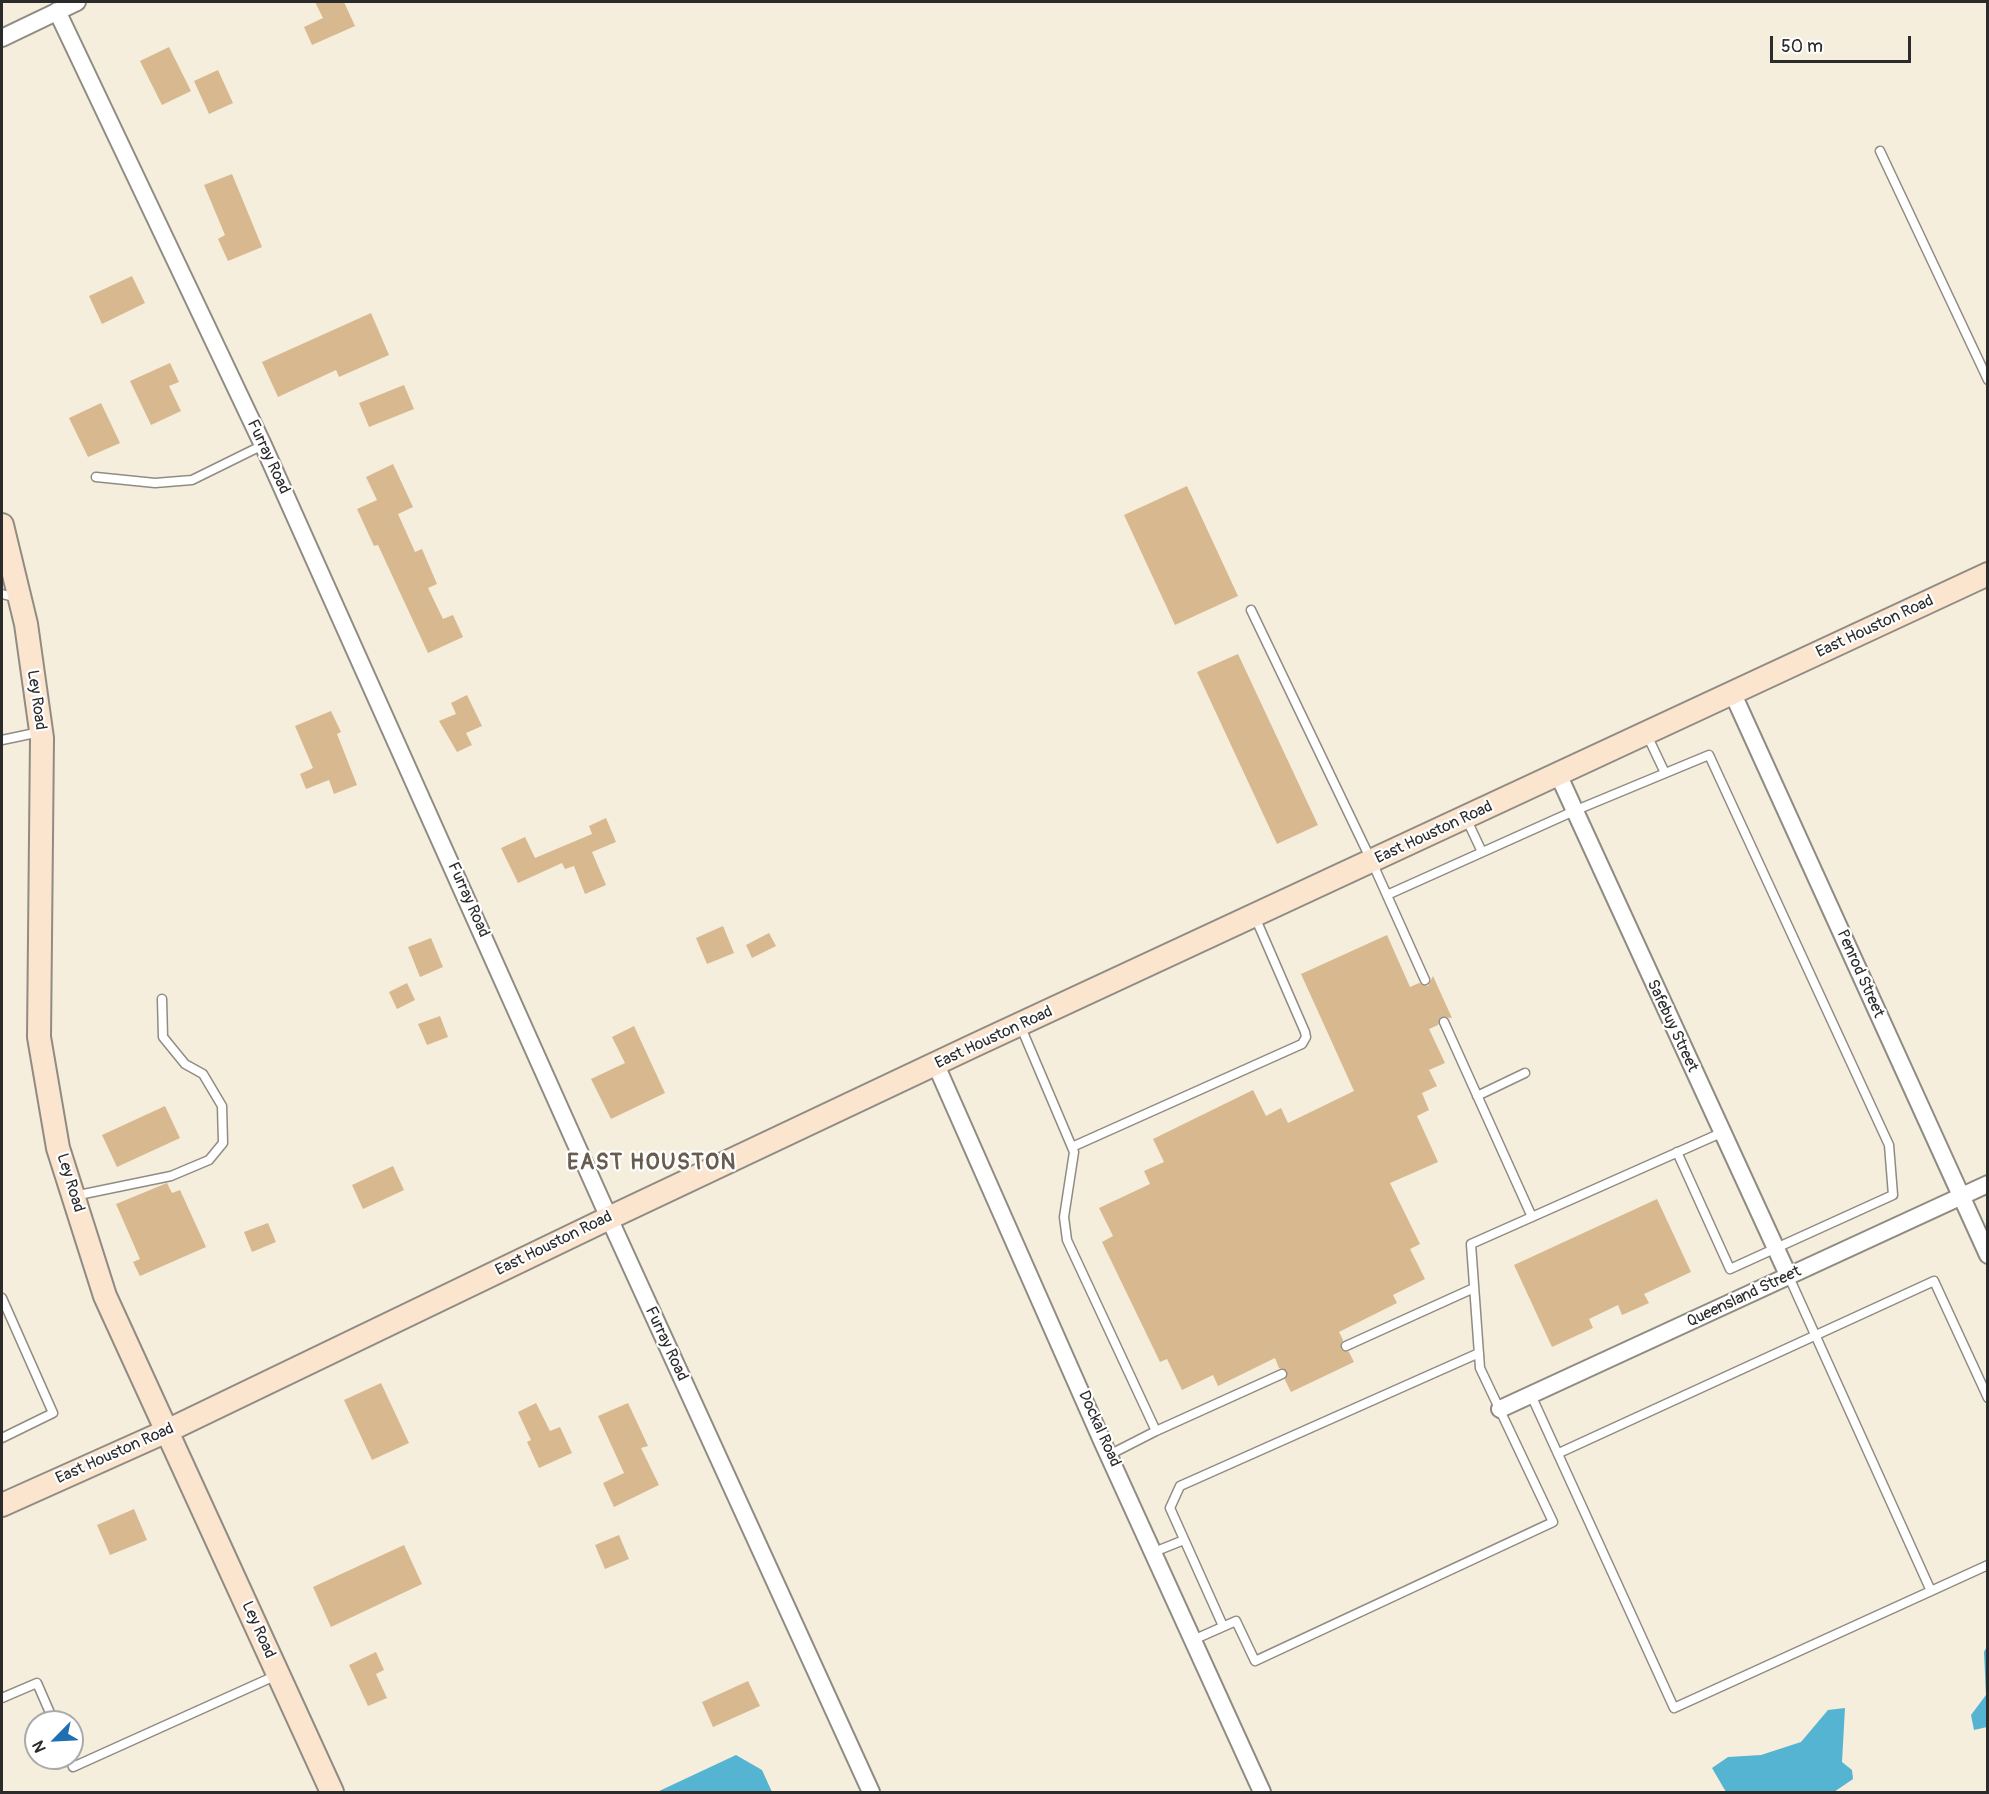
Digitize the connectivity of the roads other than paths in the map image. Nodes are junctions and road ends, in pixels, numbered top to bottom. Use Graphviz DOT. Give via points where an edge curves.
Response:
graph roads {
  1 [pos="77,2"];
  2 [pos="55,6"];
  3 [pos="2,38"];
  4 [pos="1880,151"];
  5 [pos="1988,380"];
  6 [pos="263,445"];
  7 [pos="96,477"];
  8 [pos="2,525"];
  9 [pos="1988,574"];
  10 [pos="11,597"];
  11 [pos="1251,610"];
  12 [pos="1732,692"];
  13 [pos="40,732"];
  14 [pos="1646,732"];
  15 [pos="2,740"];
  16 [pos="1665,773"];
  17 [pos="1558,774"];
  18 [pos="1574,811"];
  19 [pos="1466,818"];
  20 [pos="1482,852"];
  21 [pos="1372,862"];
  22 [pos="1387,895"];
  23 [pos="1254,917"];
  24 [pos="1425,980"];
  25 [pos="162,999"];
  26 [pos="1444,1022"];
  27 [pos="1020,1024"];
  28 [pos="936,1065"];
  29 [pos="1525,1073"];
  30 [pos="1477,1096"];
  31 [pos="1721,1133"];
  32 [pos="1072,1148"];
  33 [pos="1677,1152"];
  34 [pos="1988,1185"];
  35 [pos="74,1196"];
  36 [pos="1961,1197"];
  37 [pos="1532,1217"];
  38 [pos="609,1218"];
  39 [pos="1776,1248"];
  40 [pos="1988,1255"];
  41 [pos="1789,1277"];
  42 [pos="1474,1288"];
  43 [pos="2,1298"];
  44 [pos="1816,1336"];
  45 [pos="1346,1346"];
  46 [pos="1479,1353"];
  47 [pos="1282,1374"];
  48 [pos="1985,1384"];
  49 [pos="1531,1395"];
  50 [pos="1988,1398"];
  51 [pos="1500,1409"];
  52 [pos="167,1431"];
  53 [pos="1156,1431"];
  54 [pos="2,1438"];
  55 [pos="1559,1453"];
  56 [pos="1109,1455"];
  57 [pos="2,1504"];
  58 [pos="1184,1540"];
  59 [pos="1154,1552"];
  60 [pos="1988,1565"];
  61 [pos="1930,1591"];
  62 [pos="1223,1626"];
  63 [pos="1193,1640"];
  64 [pos="278,1674"];
  65 [pos="2,1698"];
  66 [pos="49,1710"];
  67 [pos="84,1762"];
  68 [pos="332,1792"];
  69 [pos="871,1792"];
  70 [pos="1262,1792"];
  1 -- 2 [label="street"];
  2 -- 3 [label="street"];
  2 -- 6 [label="street, Furray Road"];
  4 -- 5 [label="lane"];
  6 -- 7 [label="lane" via="192,480 155,483"];
  6 -- 38 [label="street, Furray Road"];
  8 -- 10 [label="street, Ley Road"];
  9 -- 12 [label="street, East Houston Road"];
  10 -- 13 [label="street, Ley Road"];
  11 -- 21 [label="lane"];
  12 -- 14 [label="street, East Houston Road"];
  12 -- 36 [label="street, Penrod Street"];
  13 -- 15 [label="lane"];
  13 -- 35 [label="street, Ley Road" via="39,1037 58,1148"];
  14 -- 16 [label="lane"];
  14 -- 17 [label="street, East Houston Road"];
  16 -- 18 [label="lane"];
  16 -- 39 [label="lane" via="1709,755 1889,1145 1893,1195"];
  17 -- 18 [label="street, Safebuy Street"];
  17 -- 19 [label="street, East Houston Road"];
  18 -- 20 [label="lane"];
  18 -- 31 [label="street, Safebuy Street"];
  19 -- 20 [label="lane"];
  19 -- 21 [label="street, East Houston Road"];
  20 -- 22 [label="lane"];
  21 -- 22 [label="lane"];
  21 -- 23 [label="street, East Houston Road"];
  22 -- 24 [label="lane"];
  23 -- 27 [label="street, East Houston Road"];
  23 -- 32 [label="lane" via="1305,1032 1302,1044"];
  25 -- 35 [label="lane" via="163,1037 185,1064 203,1074 222,1106 223,1143 209,1160 179,1173"];
  26 -- 30 [label="lane"];
  27 -- 28 [label="street, East Houston Road"];
  27 -- 32 [label="lane"];
  28 -- 38 [label="street, East Houston Road"];
  28 -- 56 [label="street, Dockal Road"];
  29 -- 30 [label="lane"];
  30 -- 37 [label="lane"];
  31 -- 33 [label="lane"];
  31 -- 39 [label="street, Safebuy Street"];
  32 -- 53 [label="lane" via="1064,1217 1067,1240"];
  33 -- 37 [label="lane"];
  33 -- 39 [label="lane" via="1730,1269"];
  34 -- 36 [label="street, Queensland Street"];
  35 -- 52 [label="street, Ley Road" via="105,1296"];
  36 -- 40 [label="street, Penrod Street"];
  36 -- 41 [label="street, Queensland Street"];
  37 -- 42 [label="lane" via="1471,1244"];
  38 -- 52 [label="street, East Houston Road"];
  38 -- 69 [label="street, Furray Road"];
  39 -- 41 [label="street, Safebuy Street"];
  41 -- 44 [label="lane"];
  41 -- 49 [label="street, Queensland Street"];
  42 -- 45 [label="lane"];
  42 -- 46 [label="lane"];
  43 -- 54 [label="lane" via="53,1413"];
  44 -- 48 [label="lane" via="1934,1281"];
  44 -- 55 [label="lane"];
  44 -- 61 [label="lane"];
  46 -- 51 [label="lane" via="1480,1368"];
  46 -- 58 [label="lane" via="1180,1486 1170,1508"];
  47 -- 53 [label="lane"];
  48 -- 50 [label="lane"];
  49 -- 51 [label="street, Queensland Street"];
  49 -- 55 [label="lane"];
  51 -- 62 [label="lane" via="1553,1522 1255,1661 1236,1621"];
  52 -- 57 [label="street, East Houston Road"];
  52 -- 64 [label="street, Ley Road"];
  53 -- 56 [label="lane"];
  55 -- 61 [label="lane" via="1674,1708"];
  56 -- 59 [label="street, Dockal Road"];
  58 -- 59 [label="lane"];
  58 -- 62 [label="lane"];
  59 -- 63 [label="street, Dockal Road"];
  60 -- 61 [label="lane"];
  62 -- 63 [label="lane"];
  63 -- 70 [label="street, Dockal Road"];
  64 -- 67 [label="lane"];
  64 -- 68 [label="street, Ley Road"];
  65 -- 66 [label="lane" via="37,1683"];
}
